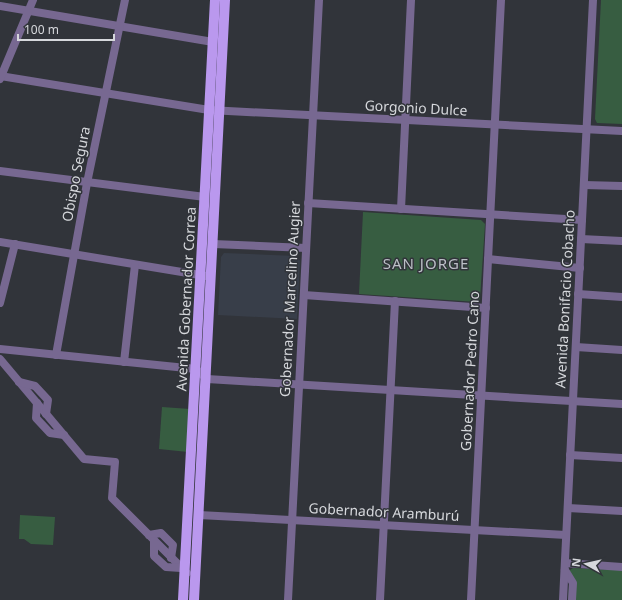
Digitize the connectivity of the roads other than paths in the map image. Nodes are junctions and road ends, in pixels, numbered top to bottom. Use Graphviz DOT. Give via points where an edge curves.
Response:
graph roads {
  1 [pos="33,0"];
  2 [pos="125,0"];
  3 [pos="215,0"];
  4 [pos="226,0"];
  5 [pos="319,0"];
  6 [pos="411,0"];
  7 [pos="501,0"];
  8 [pos="594,0"];
  9 [pos="0,6"];
  10 [pos="28,11"];
  11 [pos="120,27"];
  12 [pos="212,42"];
  13 [pos="0,77"];
  14 [pos="106,94"];
  15 [pos="209,110"];
  16 [pos="220,111"];
  17 [pos="313,115"];
  18 [pos="405,120"];
  19 [pos="495,125"];
  20 [pos="587,129"];
  21 [pos="622,131"];
  22 [pos="0,171"];
  23 [pos="87,183"];
  24 [pos="584,184"];
  25 [pos="622,186"];
  26 [pos="205,197"];
  27 [pos="308,203"];
  28 [pos="401,209"];
  29 [pos="490,214"];
  30 [pos="582,220"];
  31 [pos="581,239"];
  32 [pos="622,241"];
  33 [pos="0,242"];
  34 [pos="15,244"];
  35 [pos="213,244"];
  36 [pos="306,248"];
  37 [pos="73,255"];
  38 [pos="488,259"];
  39 [pos="135,265"];
  40 [pos="580,268"];
  41 [pos="201,276"];
  42 [pos="212,276"];
  43 [pos="578,294"];
  44 [pos="304,295"];
  45 [pos="622,296"];
  46 [pos="395,301"];
  47 [pos="0,302"];
  48 [pos="486,308"];
  49 [pos="576,347"];
  50 [pos="0,349"];
  51 [pos="622,350"];
  52 [pos="56,355"];
  53 [pos="0,359"];
  54 [pos="124,362"];
  55 [pos="196,369"];
  56 [pos="207,379"];
  57 [pos="19,382"];
  58 [pos="299,385"];
  59 [pos="390,391"];
  60 [pos="482,396"];
  61 [pos="573,402"];
  62 [pos="37,403"];
  63 [pos="622,404"];
  64 [pos="46,414"];
  65 [pos="64,435"];
  66 [pos="570,455"];
  67 [pos="622,458"];
  68 [pos="568,508"];
  69 [pos="622,512"];
  70 [pos="199,515"];
  71 [pos="292,520"];
  72 [pos="383,525"];
  73 [pos="475,530"];
  74 [pos="566,535"];
  75 [pos="152,538"];
  76 [pos="565,567"];
  77 [pos="622,567"];
  78 [pos="183,570"];
  79 [pos="196,579"];
  80 [pos="183,600"];
  81 [pos="194,600"];
  82 [pos="288,600"];
  83 [pos="380,600"];
  84 [pos="471,600"];
  85 [pos="563,600"];
  86 [pos="572,600"];
  1 -- 10 [label="street"];
  2 -- 11 [label="street, Obispo Segura"];
  3 -- 12 [label="main road, Avenida Gobernador Correa"];
  4 -- 16 [label="main road, Avenida Gobernador Correa"];
  5 -- 17 [label="street, Gobernador Marcelino Augier"];
  6 -- 18 [label="street"];
  7 -- 19 [label="street, Gobernador Pedro Cano"];
  8 -- 20 [label="street, Avenida Bonifacio Cobacho"];
  9 -- 10 [label="street"];
  10 -- 11 [label="street"];
  10 -- 13 [label="street"];
  11 -- 12 [label="street"];
  11 -- 14 [label="street, Obispo Segura"];
  12 -- 15 [label="main road, Avenida Gobernador Correa"];
  13 -- 14 [label="street, Gorgonio Dulce"];
  14 -- 15 [label="street, Gorgonio Dulce"];
  14 -- 23 [label="street, Obispo Segura"];
  15 -- 16 [label="street, Gorgonio Dulce"];
  15 -- 26 [label="main road, Avenida Gobernador Correa"];
  16 -- 17 [label="street, Gorgonio Dulce"];
  16 -- 35 [label="main road, Avenida Gobernador Correa"];
  17 -- 18 [label="street, Gorgonio Dulce"];
  17 -- 27 [label="street, Gobernador Marcelino Augier"];
  18 -- 19 [label="street, Gorgonio Dulce"];
  18 -- 28 [label="street"];
  19 -- 20 [label="street, Gorgonio Dulce"];
  19 -- 29 [label="street, Gobernador Pedro Cano"];
  20 -- 21 [label="street, Gorgonio Dulce"];
  20 -- 24 [label="street, Avenida Bonifacio Cobacho"];
  22 -- 23 [label="street"];
  23 -- 26 [label="street"];
  23 -- 37 [label="street, Obispo Segura"];
  24 -- 25 [label="street"];
  24 -- 30 [label="street, Avenida Bonifacio Cobacho"];
  26 -- 41 [label="main road, Avenida Gobernador Correa"];
  27 -- 28 [label="street"];
  27 -- 36 [label="street, Gobernador Marcelino Augier"];
  28 -- 29 [label="street"];
  29 -- 30 [label="street"];
  29 -- 38 [label="street, Gobernador Pedro Cano"];
  30 -- 31 [label="street, Avenida Bonifacio Cobacho"];
  31 -- 32 [label="street"];
  31 -- 40 [label="street, Avenida Bonifacio Cobacho"];
  33 -- 34 [label="street"];
  34 -- 37 [label="street"];
  34 -- 47 [label="street"];
  35 -- 36 [label="street"];
  35 -- 42 [label="main road, Avenida Gobernador Correa"];
  36 -- 44 [label="street, Gobernador Marcelino Augier"];
  37 -- 39 [label="street"];
  37 -- 52 [label="street, Obispo Segura"];
  38 -- 40 [label="street"];
  38 -- 48 [label="street, Gobernador Pedro Cano"];
  39 -- 41 [label="street"];
  39 -- 54 [label="street"];
  40 -- 43 [label="street, Avenida Bonifacio Cobacho"];
  41 -- 42 [label="street"];
  41 -- 55 [label="main road, Avenida Gobernador Correa"];
  42 -- 56 [label="main road, Avenida Gobernador Correa"];
  43 -- 45 [label="street"];
  43 -- 49 [label="street, Avenida Bonifacio Cobacho"];
  44 -- 46 [label="street"];
  44 -- 58 [label="street, Gobernador Marcelino Augier"];
  46 -- 48 [label="street"];
  46 -- 59 [label="street"];
  48 -- 60 [label="street, Gobernador Pedro Cano"];
  49 -- 51 [label="street"];
  49 -- 61 [label="street, Avenida Bonifacio Cobacho"];
  50 -- 52 [label="street"];
  52 -- 54 [label="street"];
  53 -- 57 [label="street"];
  54 -- 55 [label="street"];
  55 -- 56 [label="street"];
  55 -- 78 [label="main road, Avenida Gobernador Correa"];
  56 -- 58 [label="street"];
  56 -- 70 [label="main road, Avenida Gobernador Correa"];
  57 -- 62 [label="street"];
  57 -- 64 [label="street" via="35,386 48,400"];
  58 -- 59 [label="street"];
  58 -- 71 [label="street, Gobernador Marcelino Augier"];
  59 -- 60 [label="street"];
  59 -- 72 [label="street"];
  60 -- 61 [label="street"];
  60 -- 73 [label="street, Gobernador Pedro Cano"];
  61 -- 63 [label="street"];
  61 -- 66 [label="street, Avenida Bonifacio Cobacho"];
  62 -- 64 [label="street"];
  62 -- 65 [label="street" via="36,418 50,433"];
  64 -- 65 [label="street"];
  65 -- 75 [label="street" via="84,459 115,462 112,498"];
  66 -- 67 [label="street"];
  66 -- 68 [label="street, Avenida Bonifacio Cobacho"];
  68 -- 69 [label="street"];
  68 -- 74 [label="street, Avenida Bonifacio Cobacho"];
  70 -- 71 [label="street, Gobernador Aramburú"];
  70 -- 79 [label="main road, Avenida Gobernador Correa"];
  71 -- 72 [label="street, Gobernador Aramburú"];
  71 -- 82 [label="street, Gobernador Marcelino Augier"];
  72 -- 73 [label="street, Gobernador Aramburú"];
  72 -- 83 [label="street"];
  73 -- 74 [label="street, Gobernador Aramburú"];
  73 -- 84 [label="street, Gobernador Pedro Cano"];
  74 -- 76 [label="street, Avenida Bonifacio Cobacho"];
  75 -- 78 [label="street"];
  75 -- 78 [label="street" via="154,556 166,567"];
  76 -- 77 [label="street"];
  76 -- 85 [label="street, Avenida Bonifacio Cobacho"];
  76 -- 86 [label="street" via="573,583"];
  78 -- 79 [label="street"];
  78 -- 80 [label="main road, Avenida Gobernador Correa"];
  79 -- 81 [label="main road, Avenida Gobernador Correa"];
}
